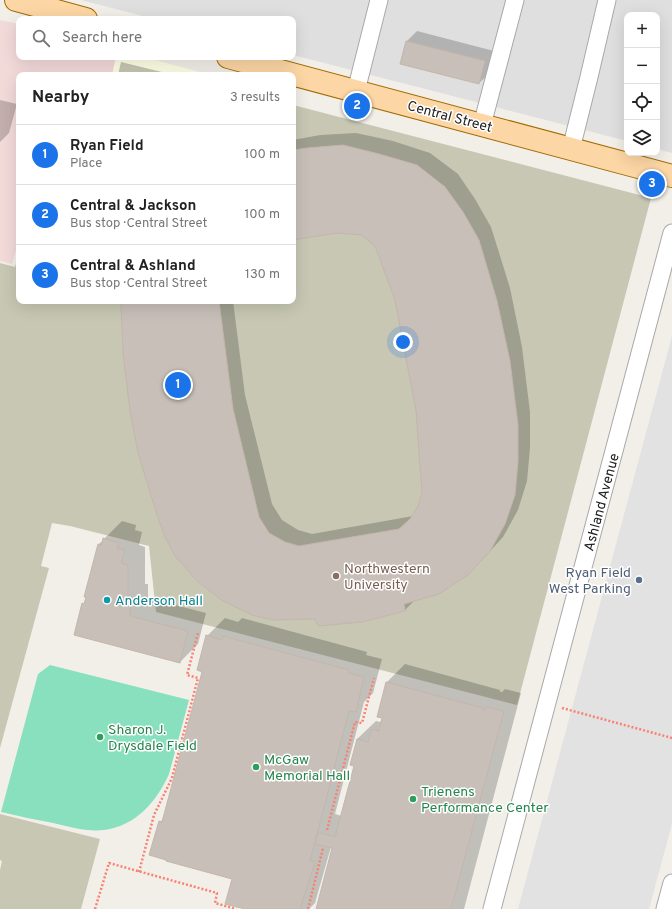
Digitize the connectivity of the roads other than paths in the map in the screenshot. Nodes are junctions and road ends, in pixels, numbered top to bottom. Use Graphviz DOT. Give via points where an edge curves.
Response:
graph roads {
  1 [pos="16,0"];
  2 [pos="379,0"];
  3 [pos="515,0"];
  4 [pos="607,0"];
  5 [pos="75,16"];
  6 [pos="239,60"];
  7 [pos="284,72"];
  8 [pos="296,75"];
  9 [pos="356,91"];
  10 [pos="482,125"];
  11 [pos="571,149"];
  12 [pos="672,176"];
  13 [pos="672,234"];
  14 [pos="672,884"];
  15 [pos="492,909"];
  16 [pos="665,909"];
  1 -- 5 [label="main road"];
  2 -- 9 [label="street"];
  3 -- 10 [label="street"];
  4 -- 11 [label="street"];
  6 -- 7 [label="main road, Central Street"];
  8 -- 9 [label="main road, Central Street"];
  9 -- 10 [label="main road, Central Street"];
  10 -- 11 [label="main road, Central Street"];
  11 -- 12 [label="main road, Central Street"];
  13 -- 15 [label="street, Ashland Avenue"];
  14 -- 16 [label="street"];
}
